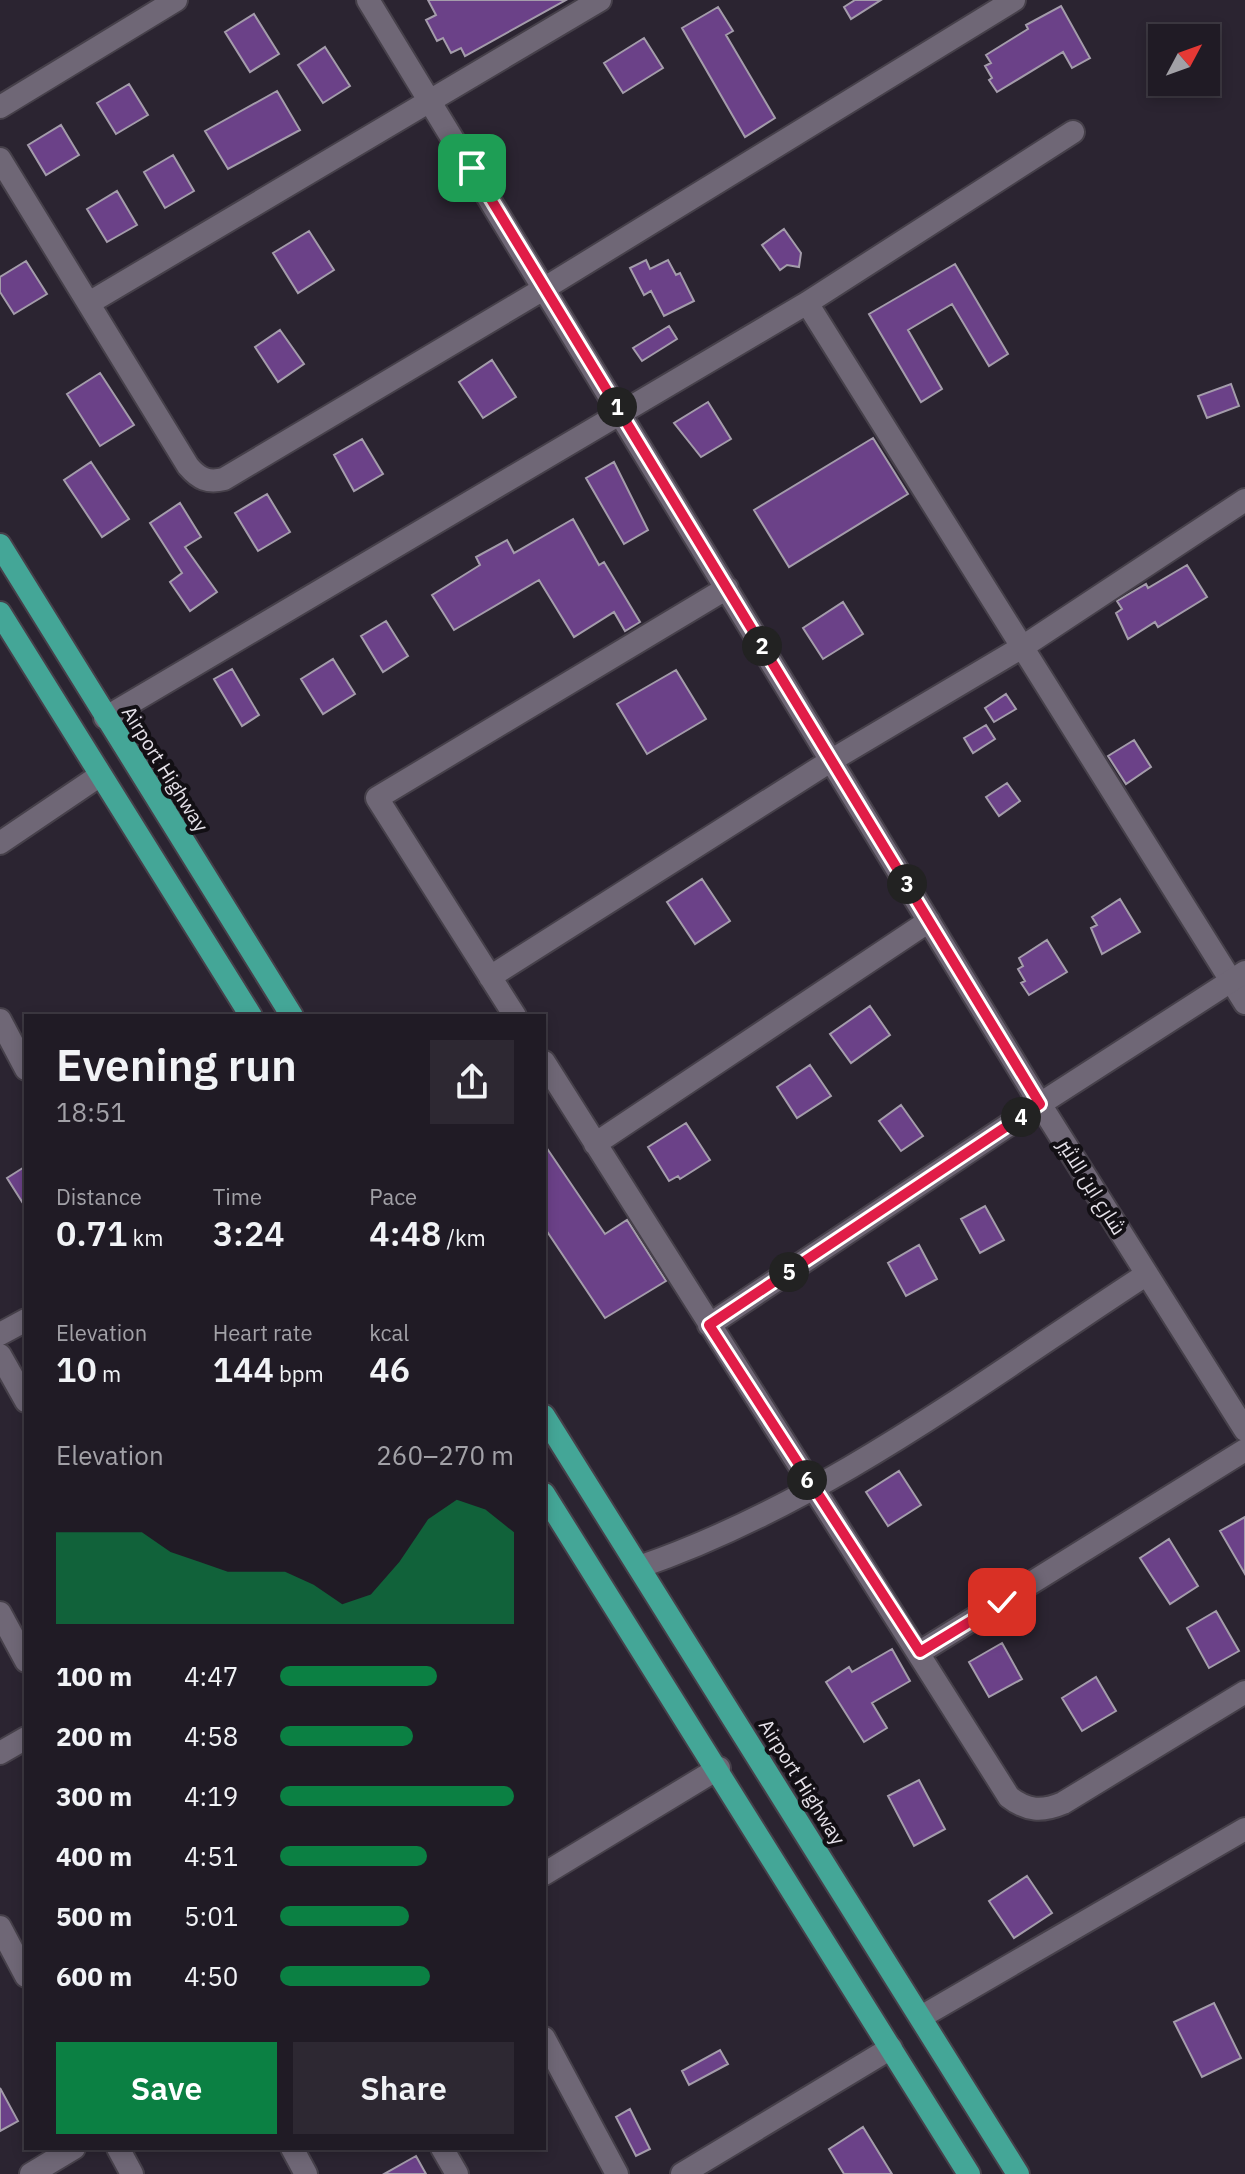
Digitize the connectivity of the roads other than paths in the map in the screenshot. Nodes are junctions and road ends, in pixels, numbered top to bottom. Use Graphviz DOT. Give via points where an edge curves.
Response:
graph roads {
  1 [pos="176,0"];
  2 [pos="368,0"];
  3 [pos="600,0"];
  4 [pos="1014,0"];
  5 [pos="431,103"];
  6 [pos="0,107"];
  7 [pos="1073,132"];
  8 [pos="0,159"];
  9 [pos="545,288"];
  10 [pos="89,303"];
  11 [pos="807,303"];
  12 [pos="622,415"];
  13 [pos="1245,500"];
  14 [pos="0,545"];
  15 [pos="727,588"];
  16 [pos="0,613"];
  17 [pos="1024,646"];
  18 [pos="105,718"];
  19 [pos="832,760"];
  20 [pos="99,776"];
  21 [pos="0,843"];
  22 [pos="929,921"];
  23 [pos="1238,976"];
  24 [pos="490,977"];
  25 [pos="1245,1003"];
  26 [pos="250,1014"];
  27 [pos="291,1014"];
  28 [pos="514,1014"];
  29 [pos="0,1020"];
  30 [pos="24,1065"];
  31 [pos="546,1065"];
  32 [pos="1040,1104"];
  33 [pos="595,1144"];
  34 [pos="1147,1274"];
  35 [pos="24,1321"];
  36 [pos="709,1325"];
  37 [pos="0,1334"];
  38 [pos="0,1355"];
  39 [pos="24,1397"];
  40 [pos="546,1419"];
  41 [pos="1245,1430"];
  42 [pos="1245,1450"];
  43 [pos="814,1491"];
  44 [pos="546,1497"];
  45 [pos="639,1567"];
  46 [pos="0,1613"];
  47 [pos="920,1652"];
  48 [pos="24,1657"];
  49 [pos="1245,1692"];
  50 [pos="24,1739"];
  51 [pos="0,1753"];
  52 [pos="719,1768"];
  53 [pos="1245,1829"];
  54 [pos="546,1873"];
  55 [pos="0,1927"];
  56 [pos="24,1972"];
  57 [pos="921,2017"];
  58 [pos="546,2042"];
  59 [pos="891,2048"];
  60 [pos="71,2150"];
  61 [pos="119,2150"];
  62 [pos="293,2150"];
  63 [pos="443,2150"];
  64 [pos="31,2174"];
  65 [pos="132,2174"];
  66 [pos="306,2174"];
  67 [pos="457,2174"];
  68 [pos="617,2174"];
  69 [pos="682,2174"];
  70 [pos="969,2174"];
  71 [pos="1018,2174"];
  1 -- 6 [label="street"];
  2 -- 5 [label="street, شارع ابن الاثير"];
  3 -- 5 [label="street"];
  4 -- 9 [label="street"];
  5 -- 9 [label="street, شارع ابن الاثير"];
  5 -- 10 [label="street"];
  7 -- 11 [label="street"];
  8 -- 10 [label="street"];
  9 -- 10 [label="street" via="213,482 188,466"];
  9 -- 12 [label="street, شارع ابن الاثير"];
  11 -- 12 [label="street"];
  11 -- 17 [label="street"];
  12 -- 15 [label="street, شارع ابن الاثير"];
  12 -- 18 [label="street"];
  13 -- 17 [label="street"];
  14 -- 18 [label="highway, Airport Highway"];
  15 -- 19 [label="street, شارع ابن الاثير"];
  15 -- 24 [label="street" via="377,798"];
  16 -- 20 [label="highway"];
  17 -- 19 [label="street"];
  17 -- 23 [label="street" via="1123,813"];
  18 -- 27 [label="highway, Airport Highway"];
  19 -- 22 [label="street, شارع ابن الاثير"];
  19 -- 24 [label="street"];
  20 -- 21 [label="street"];
  20 -- 26 [label="highway"];
  22 -- 32 [label="street, شارع ابن الاثير"];
  22 -- 33 [label="street"];
  23 -- 25 [label="street"];
  23 -- 32 [label="street"];
  24 -- 28 [label="street"];
  29 -- 30 [label="street"];
  31 -- 33 [label="street"];
  32 -- 34 [label="street, شارع ابن الاثير"];
  32 -- 36 [label="street"];
  33 -- 36 [label="street"];
  34 -- 41 [label="street, شارع ابن الاثير"];
  34 -- 43 [label="street"];
  35 -- 37 [label="street"];
  36 -- 43 [label="street"];
  38 -- 39 [label="street"];
  40 -- 45 [label="highway, Airport Highway"];
  42 -- 47 [label="street"];
  43 -- 45 [label="street" via="694,1548"];
  43 -- 47 [label="street"];
  44 -- 52 [label="highway"];
  45 -- 57 [label="highway, Airport Highway"];
  46 -- 48 [label="street"];
  47 -- 49 [label="street" via="1009,1797 1034,1809 1063,1803"];
  50 -- 51 [label="street"];
  52 -- 54 [label="street"];
  52 -- 59 [label="highway"];
  53 -- 57 [label="street"];
  55 -- 56 [label="street"];
  57 -- 71 [label="highway, Airport Highway"];
  58 -- 68 [label="street"];
  59 -- 69 [label="street"];
  59 -- 70 [label="highway"];
  60 -- 64 [label="street"];
  61 -- 65 [label="street"];
  62 -- 66 [label="street"];
  63 -- 67 [label="street"];
}
